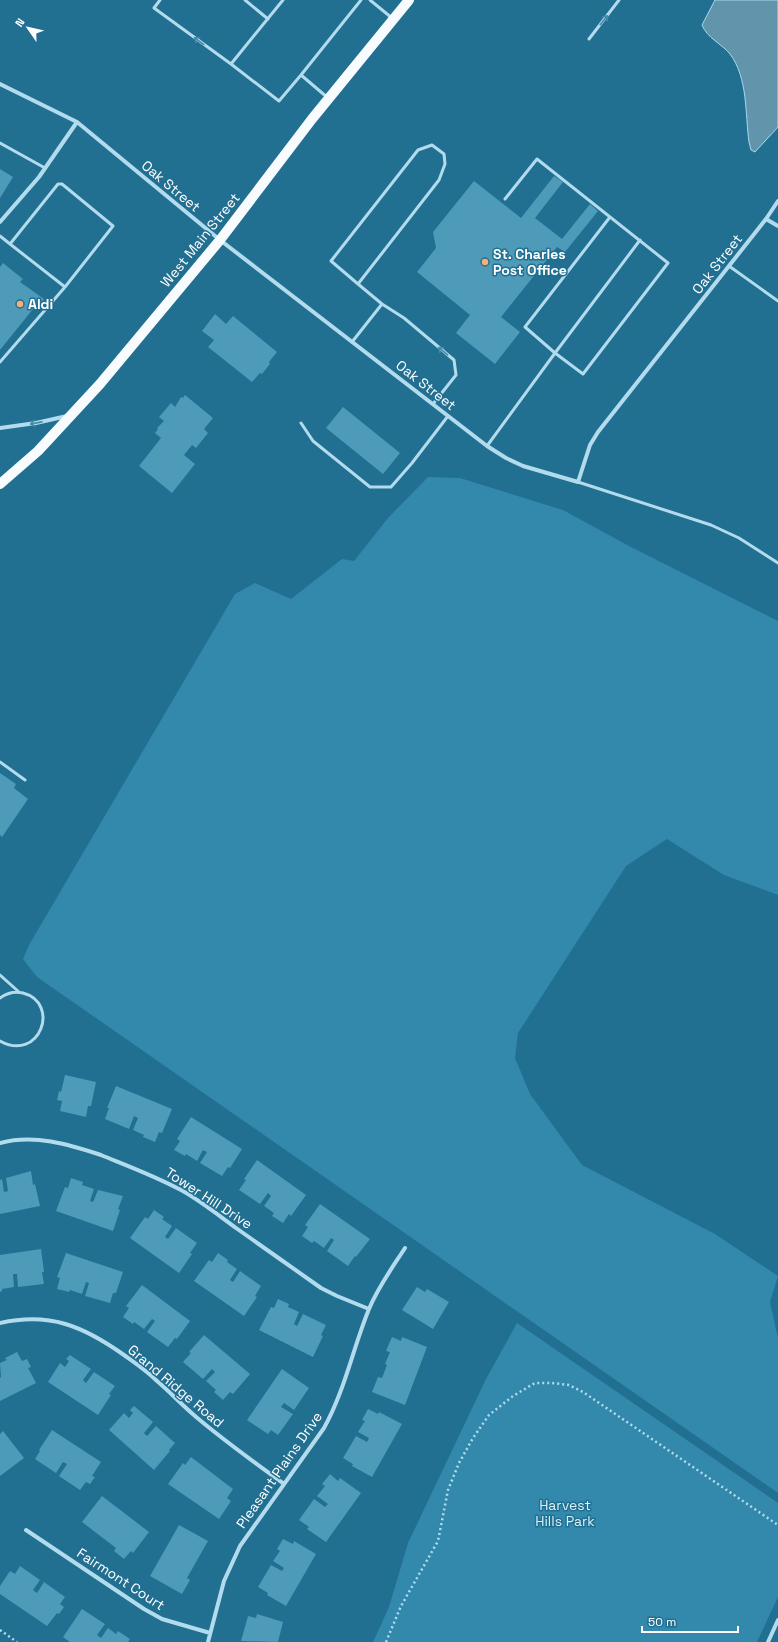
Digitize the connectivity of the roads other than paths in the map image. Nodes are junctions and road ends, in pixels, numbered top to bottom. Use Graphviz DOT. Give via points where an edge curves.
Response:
graph roads {
  1 [pos="160,0"];
  2 [pos="245,0"];
  3 [pos="283,0"];
  4 [pos="361,0"];
  5 [pos="370,0"];
  6 [pos="409,0"];
  7 [pos="619,0"];
  8 [pos="268,19"];
  9 [pos="393,19"];
  10 [pos="588,39"];
  11 [pos="231,64"];
  12 [pos="300,75"];
  13 [pos="0,84"];
  14 [pos="328,99"];
  15 [pos="78,122"];
  16 [pos="0,143"];
  17 [pos="45,168"];
  18 [pos="505,199"];
  19 [pos="778,201"];
  20 [pos="610,217"];
  21 [pos="766,219"];
  22 [pos="0,222"];
  23 [pos="778,226"];
  24 [pos="0,236"];
  25 [pos="220,240"];
  26 [pos="640,240"];
  27 [pos="10,244"];
  28 [pos="729,266"];
  29 [pos="358,284"];
  30 [pos="66,287"];
  31 [pos="778,301"];
  32 [pos="382,304"];
  33 [pos="352,342"];
  34 [pos="555,352"];
  35 [pos="0,362"];
  36 [pos="433,404"];
  37 [pos="72,415"];
  38 [pos="448,416"];
  39 [pos="300,424"];
  40 [pos="0,428"];
  41 [pos="487,446"];
  42 [pos="578,482"];
  43 [pos="0,484"];
  44 [pos="778,563"];
  45 [pos="0,762"];
  46 [pos="25,780"];
  47 [pos="0,975"];
  48 [pos="19,992"];
  49 [pos="0,998"];
  50 [pos="0,1041"];
  51 [pos="0,1143"];
  52 [pos="405,1248"];
  53 [pos="369,1309"];
  54 [pos="0,1324"];
  55 [pos="284,1484"];
  56 [pos="26,1530"];
  57 [pos="778,1620"];
  58 [pos="776,1628"];
  59 [pos="210,1633"];
  60 [pos="208,1642"];
  61 [pos="768,1642"];
  11 -- 1 [label="lane, one-way" via="154,8"];
  2 -- 8 [label="lane"];
  3 -- 8 [label="lane"];
  4 -- 12 [label="lane"];
  5 -- 9 [label="lane"];
  6 -- 9 [label="main road, West Main Street"];
  10 -- 7 [label="lane, one-way"];
  8 -- 11 [label="lane"];
  9 -- 14 [label="main road, West Main Street"];
  11 -- 12 [label="lane" via="279,101"];
  12 -- 14 [label="lane"];
  13 -- 15 [label="street, Oak Street"];
  14 -- 25 [label="main road, West Main Street"];
  15 -- 17 [label="street"];
  15 -- 25 [label="street, Oak Street"];
  16 -- 17 [label="lane"];
  17 -- 22 [label="street"];
  18 -- 20 [label="lane" via="537,159"];
  19 -- 21 [label="street, Oak Street"];
  20 -- 26 [label="lane"];
  20 -- 34 [label="lane" via="525,327"];
  21 -- 23 [label="street"];
  21 -- 28 [label="street, Oak Street"];
  24 -- 27 [label="lane"];
  25 -- 33 [label="street, Oak Street"];
  25 -- 37 [label="main road, West Main Street"];
  26 -- 34 [label="lane"];
  26 -- 34 [label="lane" via="668,263 583,374"];
  27 -- 30 [label="lane"];
  27 -- 30 [label="lane" via="54,187 62,184 113,226"];
  28 -- 31 [label="lane"];
  28 -- 42 [label="street, Oak Street" via="598,432 590,445"];
  29 -- 29 [label="lane" via="439,180 445,164 444,154 432,145 418,150 331,261"];
  29 -- 32 [label="lane"];
  30 -- 35 [label="lane"];
  32 -- 33 [label="lane"];
  36 -- 32 [label="lane, one-way" via="456,375 454,360 404,318"];
  33 -- 36 [label="street, Oak Street"];
  34 -- 41 [label="lane"];
  36 -- 38 [label="street, Oak Street"];
  37 -- 40 [label="street, one-way"];
  37 -- 43 [label="main road, West Main Street" via="38,451"];
  38 -- 39 [label="lane" via="391,487 370,487 313,441"];
  38 -- 41 [label="street, Oak Street"];
  41 -- 42 [label="street, Oak Street" via="523,466"];
  42 -- 44 [label="lane" via="711,525 739,538"];
  45 -- 46 [label="lane"];
  47 -- 48 [label="lane"];
  48 -- 49 [label="lane"];
  48 -- 50 [label="lane" via="28,994 38,1004 43,1016 43,1026 33,1041 24,1045 7,1045"];
  51 -- 53 [label="street, Tower Hill Drive" via="22,1139 59,1142 147,1172 203,1204 321,1288"];
  52 -- 53 [label="street, Pleasant Plains Drive" via="387,1274"];
  53 -- 55 [label="street, Pleasant Plains Drive" via="332,1414"];
  54 -- 55 [label="street, Grand Ridge Road" via="21,1319 57,1321 93,1335 148,1372 214,1432"];
  55 -- 59 [label="street, Pleasant Plains Drive" via="250,1530 235,1557 224,1581"];
  56 -- 59 [label="street, Fairmont Court" via="144,1609 162,1619"];
  57 -- 58 [label="street"];
  58 -- 61 [label="street"];
  59 -- 60 [label="street, Pleasant Plains Drive"];
}
